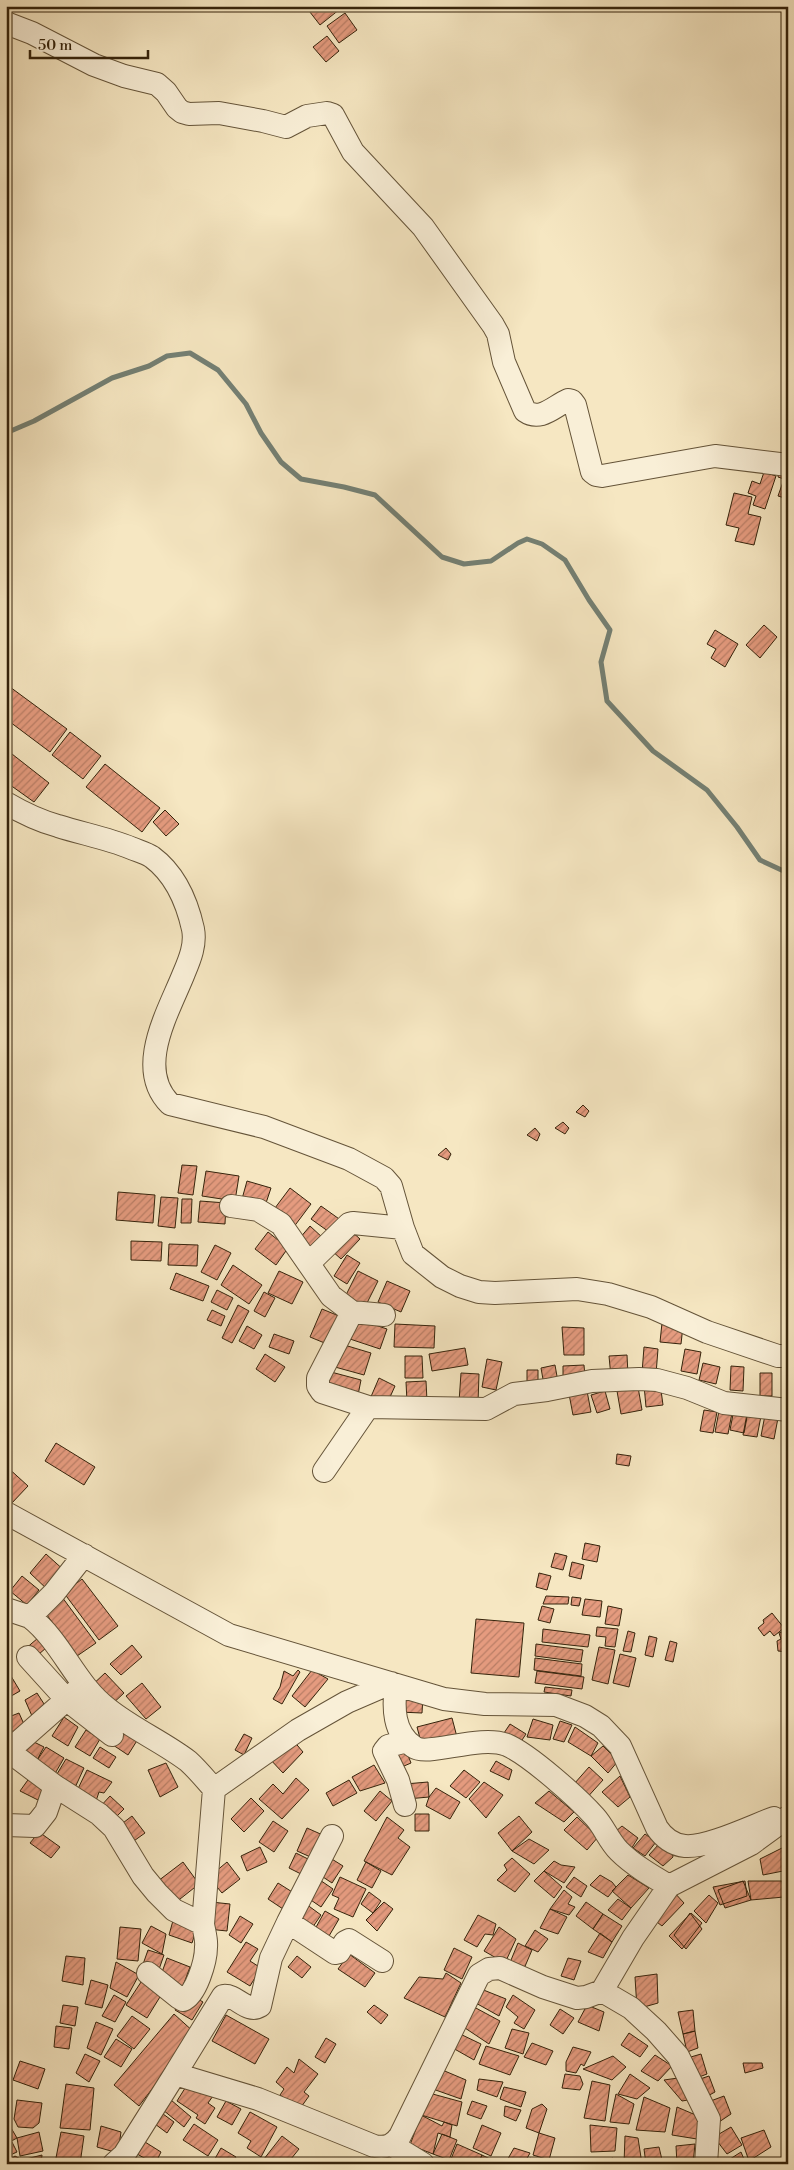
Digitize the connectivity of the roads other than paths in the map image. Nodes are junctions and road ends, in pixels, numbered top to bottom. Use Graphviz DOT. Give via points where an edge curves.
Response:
graph roads {
  1 [pos="6,23"];
  2 [pos="788,465"];
  3 [pos="6,803"];
  4 [pos="231,1206"];
  5 [pos="403,1228"];
  6 [pos="308,1263"];
  7 [pos="352,1312"];
  8 [pos="384,1315"];
  9 [pos="788,1356"];
  10 [pos="368,1407"];
  11 [pos="788,1410"];
  12 [pos="324,1471"];
  13 [pos="6,1513"];
  14 [pos="84,1555"];
  15 [pos="6,1609"];
  16 [pos="30,1617"];
  17 [pos="28,1657"];
  18 [pos="394,1684"];
  19 [pos="75,1693"];
  20 [pos="112,1735"];
  21 [pos="407,1741"];
  22 [pos="55,1786"];
  23 [pos="214,1789"];
  24 [pos="405,1805"];
  25 [pos="788,1812"];
  26 [pos="788,1817"];
  27 [pos="6,1825"];
  28 [pos="332,1836"];
  29 [pos="669,1886"];
  30 [pos="288,1922"];
  31 [pos="203,1924"];
  32 [pos="382,1961"];
  33 [pos="148,1973"];
  34 [pos="602,1991"];
  35 [pos="175,2074"];
  36 [pos="392,2145"];
  37 [pos="121,2161"];
  38 [pos="423,2164"];
  39 [pos="706,2164"];
  1 -- 2 [label="street" via="94,65 157,84 177,108 189,114 219,113 286,127 307,116 333,115 353,152 423,227 494,325 504,362 525,411 531,415 546,413 568,400 576,405 595,475 716,456"];
  3 -- 5 [label="street" via="28,815 106,838 151,856 176,884 194,930 191,955 156,1044 157,1086 166,1100 176,1106 264,1127 373,1171 391,1186"];
  4 -- 6 [label="street" via="268,1215 280,1224"];
  5 -- 6 [label="street" via="348,1224"];
  5 -- 9 [label="street" via="413,1254 442,1277 478,1292 577,1289 608,1294 651,1307 707,1332 778,1356"];
  6 -- 7 [label="street" via="331,1296"];
  7 -- 8 [label="street"];
  7 -- 10 [label="street" via="317,1383 322,1392"];
  10 -- 11 [label="street" via="486,1409 514,1394 592,1381 640,1379 687,1388 724,1403"];
  10 -- 12 [label="street"];
  13 -- 14 [label="street"];
  14 -- 16 [label="street"];
  14 -- 18 [label="street" via="229,1636"];
  15 -- 16 [label="street"];
  16 -- 19 [label="street" via="61,1650"];
  17 -- 19 [label="street"];
  18 -- 21 [label="street" via="394,1711"];
  18 -- 23 [label="street" via="347,1702 298,1730"];
  18 -- 25 [label="street" via="444,1699 485,1704 556,1705 585,1716 601,1726 620,1746 657,1828 679,1845 707,1843"];
  19 -- 20 [label="street"];
  19 -- 22 [label="street" via="13,1750 15,1756"];
  19 -- 23 [label="street" via="108,1710 188,1762"];
  21 -- 24 [label="street" via="384,1750"];
  21 -- 29 [label="street" via="422,1750 480,1741 506,1745 534,1763 583,1805 619,1851"];
  22 -- 27 [label="street" via="46,1812 35,1826"];
  22 -- 31 [label="street" via="99,1814 114,1828 143,1876 174,1910"];
  23 -- 31 [label="street"];
  26 -- 29 [label="street" via="751,1844"];
  28 -- 30 [label="street"];
  29 -- 34 [label="street"];
  30 -- 32 [label="street" via="335,1952 339,1952 349,1940"];
  30 -- 35 [label="street" via="271,1958 260,2006 250,2008 223,1996"];
  31 -- 33 [label="street" via="206,1947 202,1968 188,1998 178,1997"];
  34 -- 36 [label="street" via="577,1998 500,1968 483,1972 475,1980 400,2136"];
  34 -- 39 [label="street" via="631,2008 678,2056 709,2119"];
  35 -- 36 [label="street" via="258,2099 374,2146"];
  35 -- 37 [label="street"];
  36 -- 38 [label="street"];
}
